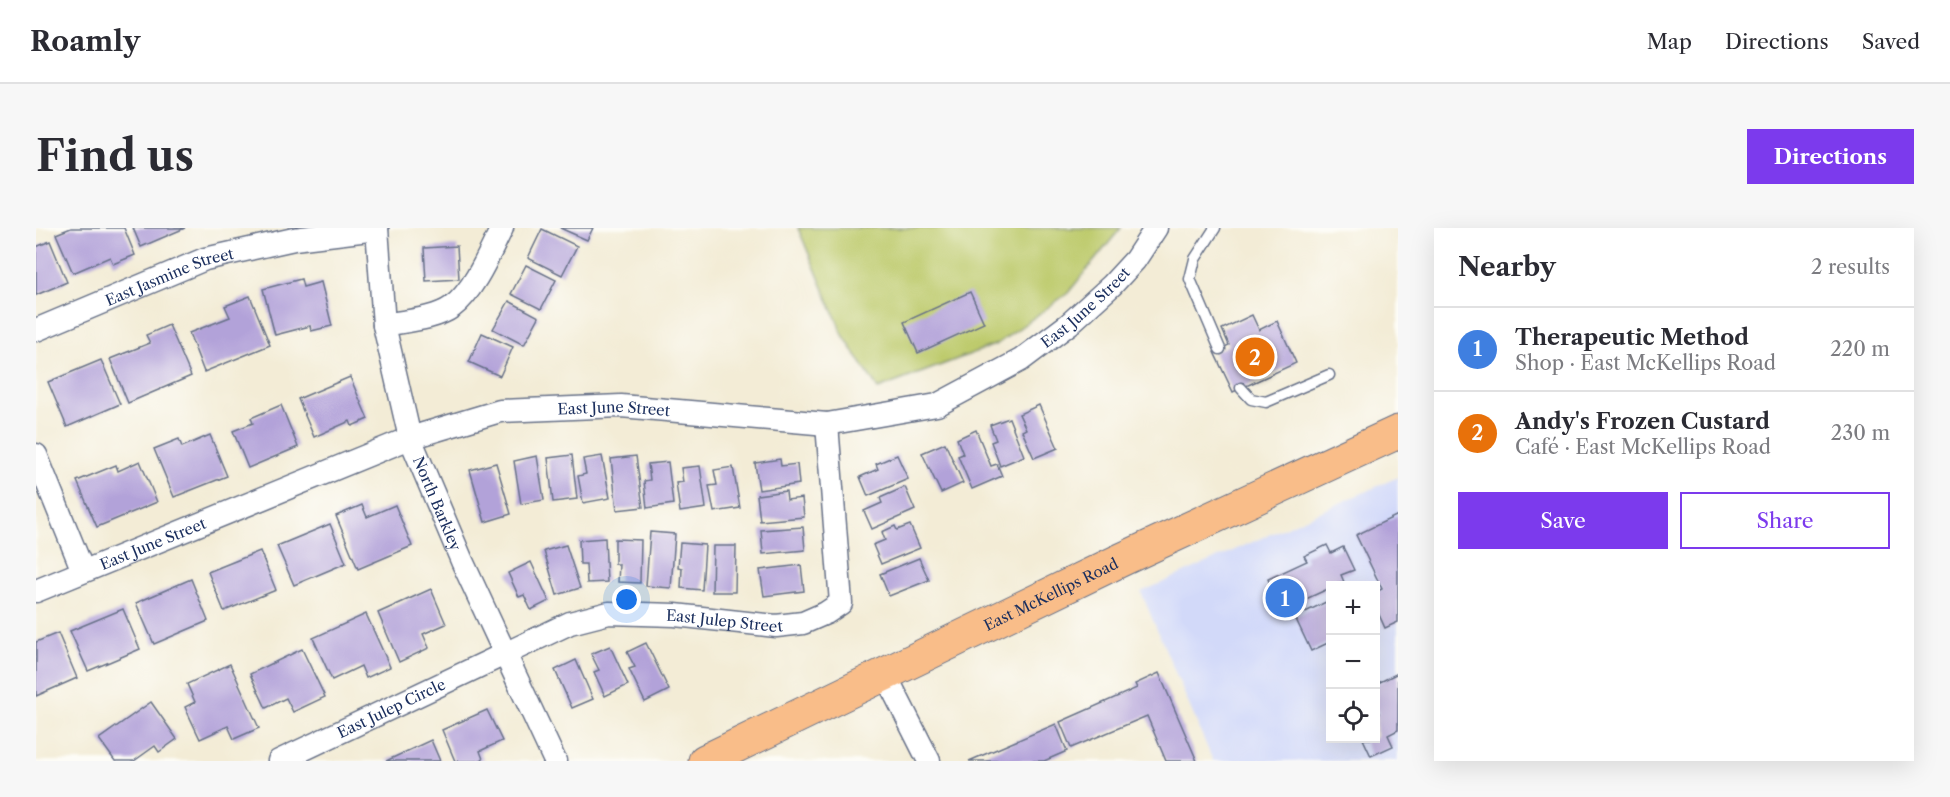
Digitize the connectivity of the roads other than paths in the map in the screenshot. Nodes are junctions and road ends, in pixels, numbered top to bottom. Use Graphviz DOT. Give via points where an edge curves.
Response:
graph roads {
  1 [pos="377,228"];
  2 [pos="502,228"];
  3 [pos="1156,228"];
  4 [pos="1215,228"];
  5 [pos="384,325"];
  6 [pos="36,330"];
  7 [pos="1220,349"];
  8 [pos="1329,375"];
  9 [pos="1240,388"];
  10 [pos="827,424"];
  11 [pos="1398,432"];
  12 [pos="410,438"];
  13 [pos="36,455"];
  14 [pos="83,571"];
  15 [pos="36,591"];
  16 [pos="504,656"];
  17 [pos="885,674"];
  18 [pos="279,761"];
  19 [pos="555,761"];
  20 [pos="705,761"];
  21 [pos="929,761"];
  1 -- 5 [label="street, North Barkley"];
  1 -- 6 [label="street, East Jasmine Street" via="294,238 205,259"];
  2 -- 5 [label="street" via="468,291 452,308"];
  3 -- 10 [label="street, East June Street" via="1112,285 1021,360 937,405"];
  4 -- 7 [label="lane" via="1196,259 1190,279"];
  5 -- 12 [label="street, North Barkley"];
  8 -- 9 [label="lane" via="1266,402 1251,399"];
  10 -- 12 [label="street, East June Street" via="621,406 500,411"];
  10 -- 16 [label="street, East Julep Street" via="841,603 802,623 776,626 675,615 609,613 570,623"];
  11 -- 17 [label="main road, East McKellips Road"];
  12 -- 14 [label="street, East June Street"];
  12 -- 16 [label="street, North Barkley"];
  13 -- 14 [label="street"];
  14 -- 15 [label="street, East June Street"];
  16 -- 18 [label="street, East Julep Circle"];
  16 -- 19 [label="street, North Barkley"];
  17 -- 20 [label="main road, East McKellips Road"];
  17 -- 21 [label="street"];
}
